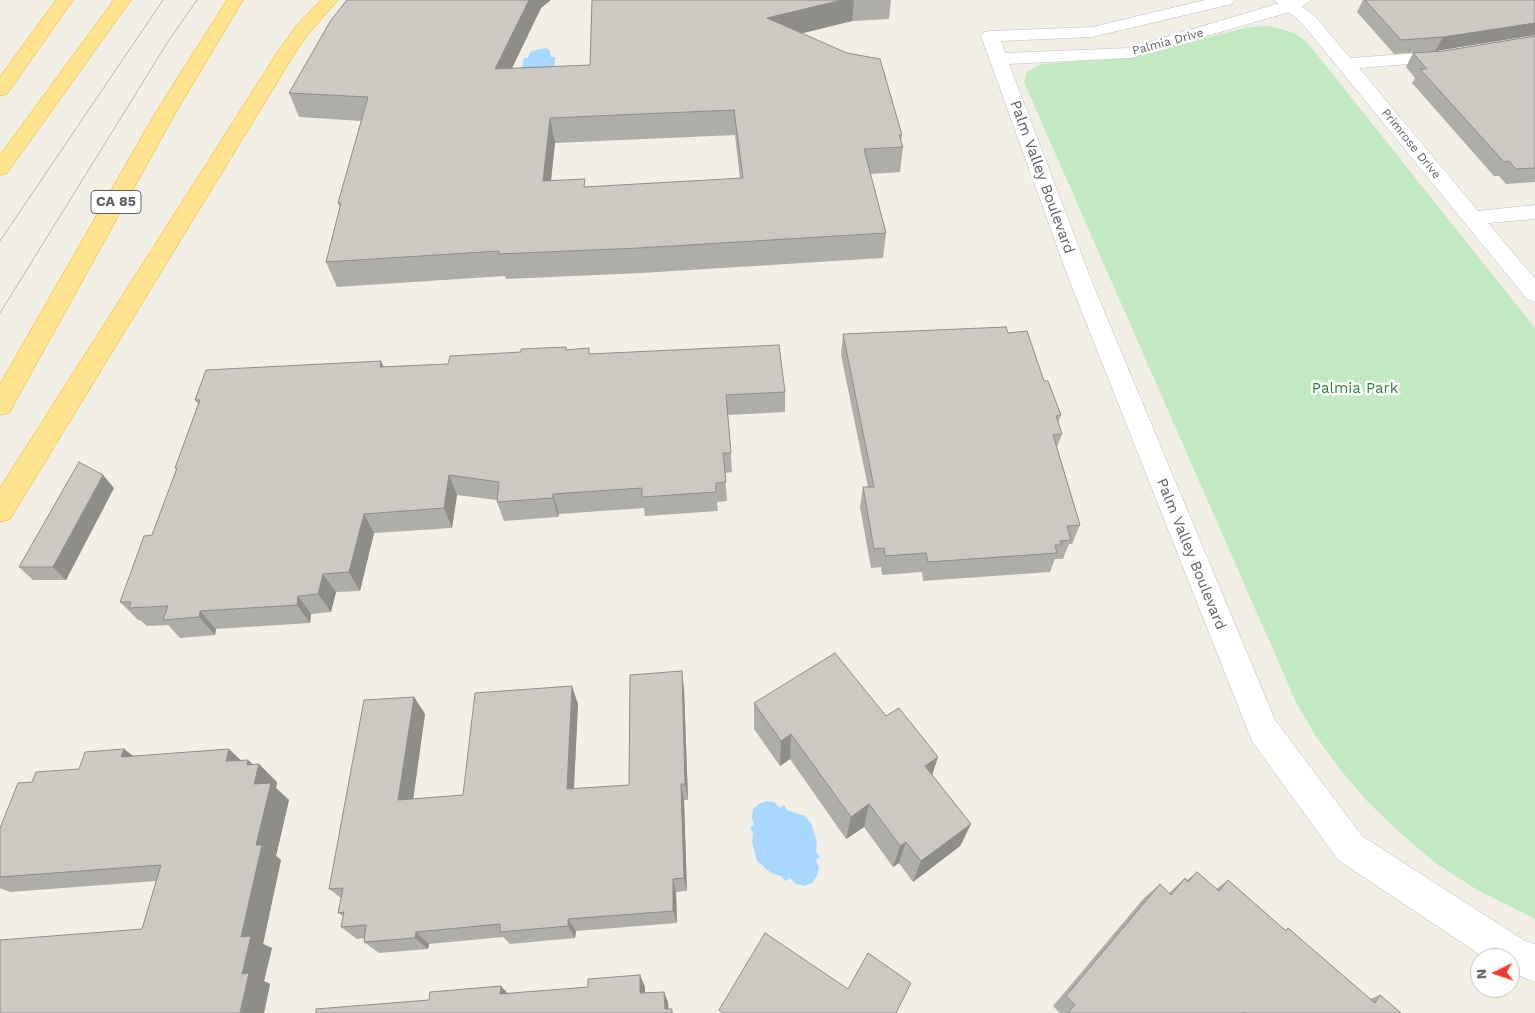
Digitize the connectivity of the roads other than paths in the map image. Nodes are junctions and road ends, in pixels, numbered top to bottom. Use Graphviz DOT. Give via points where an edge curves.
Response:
graph roads {
  1 [pos="66,0"];
  2 [pos="123,0"];
  3 [pos="235,0"];
  4 [pos="330,0"];
  5 [pos="1226,0"];
  6 [pos="1292,2"];
  7 [pos="994,48"];
  8 [pos="1462,53"];
  9 [pos="1345,64"];
  10 [pos="0,90"];
  11 [pos="0,169"];
  12 [pos="1535,212"];
  13 [pos="1472,218"];
  14 [pos="1535,294"];
  15 [pos="0,406"];
  16 [pos="0,511"];
  17 [pos="1535,963"];
  1 -- 10 [label="highway"];
  2 -- 11 [label="highway"];
  3 -- 15 [label="highway, CA 85" via="166,112"];
  4 -- 16 [label="highway" via="286,53"];
  5 -- 7 [label="street, Palmia Drive" via="1092,32"];
  6 -- 7 [label="street, Palmia Drive" via="1130,53"];
  6 -- 9 [label="street, Primrose Drive"];
  7 -- 17 [label="street, Palm Valley Boulevard" via="1081,282 1263,730 1350,848 1515,956"];
  8 -- 9 [label="street"];
  9 -- 13 [label="street, Primrose Drive"];
  12 -- 13 [label="street"];
  13 -- 14 [label="street, Primrose Drive"];
}
